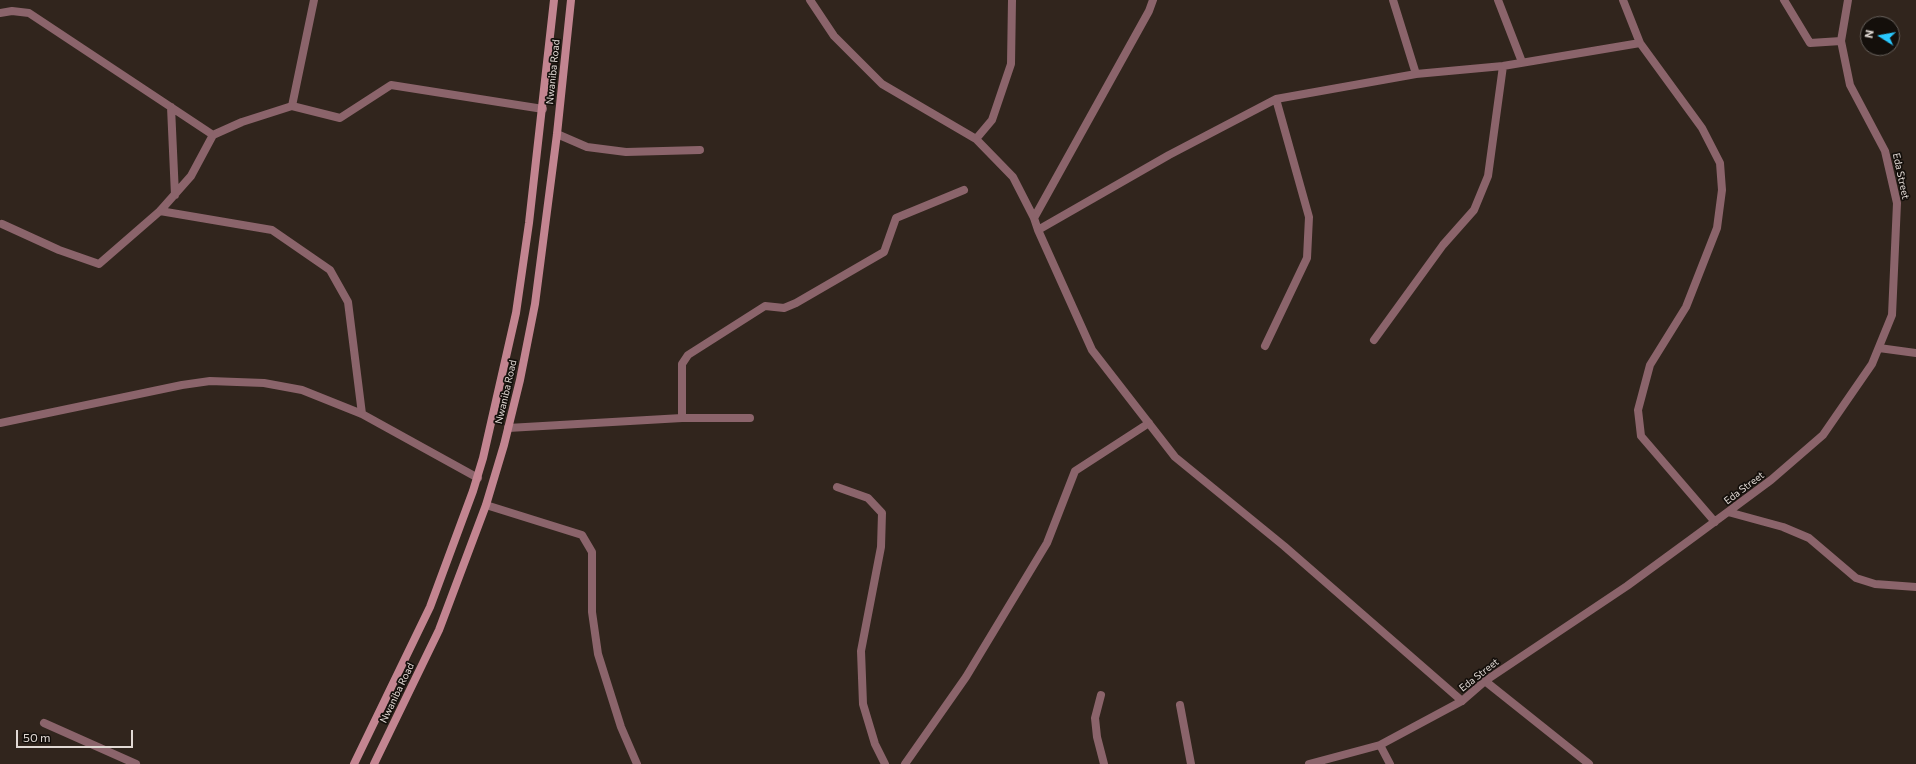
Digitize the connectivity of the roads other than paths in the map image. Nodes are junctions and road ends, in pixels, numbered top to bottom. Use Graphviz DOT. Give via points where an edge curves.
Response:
graph roads {
  1 [pos="314,0"];
  2 [pos="554,0"];
  3 [pos="571,0"];
  4 [pos="810,0"];
  5 [pos="1012,0"];
  6 [pos="1146,0"];
  7 [pos="1153,0"];
  8 [pos="1393,0"];
  9 [pos="1498,0"];
  10 [pos="1623,0"];
  11 [pos="1784,0"];
  12 [pos="1848,0"];
  13 [pos="1149,11"];
  14 [pos="0,13"];
  15 [pos="1841,41"];
  16 [pos="1640,43"];
  17 [pos="1522,62"];
  18 [pos="1503,66"];
  19 [pos="1416,74"];
  20 [pos="1276,99"];
  21 [pos="292,106"];
  22 [pos="171,107"];
  23 [pos="543,109"];
  24 [pos="557,134"];
  25 [pos="213,135"];
  26 [pos="976,139"];
  27 [pos="700,150"];
  28 [pos="964,190"];
  29 [pos="175,195"];
  30 [pos="160,211"];
  31 [pos="1034,218"];
  32 [pos="2,224"];
  33 [pos="1038,230"];
  34 [pos="1374,340"];
  35 [pos="1265,346"];
  36 [pos="1879,348"];
  37 [pos="1916,353"];
  38 [pos="362,414"];
  39 [pos="682,418"];
  40 [pos="750,418"];
  41 [pos="0,423"];
  42 [pos="1149,423"];
  43 [pos="508,428"];
  44 [pos="478,478"];
  45 [pos="837,487"];
  46 [pos="486,505"];
  47 [pos="1728,512"];
  48 [pos="1715,522"];
  49 [pos="1916,587"];
  50 [pos="1485,681"];
  51 [pos="1101,695"];
  52 [pos="1462,701"];
  53 [pos="1180,705"];
  54 [pos="44,723"];
  55 [pos="1380,745"];
  56 [pos="136,764"];
  57 [pos="354,764"];
  58 [pos="374,764"];
  59 [pos="637,764"];
  60 [pos="886,764"];
  61 [pos="905,764"];
  62 [pos="1104,764"];
  63 [pos="1192,764"];
  64 [pos="1309,764"];
  65 [pos="1390,764"];
  66 [pos="1589,764"];
  1 -- 21 [label="street"];
  2 -- 23 [label="main road"];
  3 -- 24 [label="main road, Nwaniba Road"];
  4 -- 26 [label="street" via="834,36 882,84"];
  5 -- 26 [label="street" via="1011,64 992,120"];
  6 -- 13 [label="street"];
  7 -- 13 [label="street"];
  8 -- 19 [label="street"];
  9 -- 17 [label="street"];
  10 -- 16 [label="street"];
  11 -- 15 [label="street" via="1810,43"];
  12 -- 15 [label="street"];
  13 -- 31 [label="street"];
  14 -- 22 [label="street" via="29,13"];
  15 -- 36 [label="street, Eda Street" via="1850,85 1885,152 1897,202 1892,315"];
  16 -- 17 [label="street"];
  16 -- 48 [label="street" via="1702,128 1720,163 1722,190 1717,228 1686,307 1650,365 1638,410 1641,436"];
  17 -- 18 [label="street"];
  18 -- 19 [label="street"];
  18 -- 34 [label="street" via="1488,176 1474,210 1443,245"];
  19 -- 20 [label="street"];
  20 -- 33 [label="street" via="1169,155"];
  20 -- 35 [label="street" via="1309,217 1307,258"];
  21 -- 23 [label="street" via="340,118 391,84"];
  21 -- 25 [label="street" via="242,122"];
  22 -- 25 [label="street"];
  22 -- 29 [label="street"];
  23 -- 44 [label="main road" via="516,313"];
  24 -- 27 [label="street" via="587,147 626,152"];
  24 -- 43 [label="main road, Nwaniba Road" via="535,304"];
  25 -- 29 [label="street" via="191,176"];
  26 -- 31 [label="street" via="1014,176"];
  28 -- 39 [label="street" via="896,218 884,252 796,303 784,308 765,306 688,355 682,364"];
  29 -- 30 [label="street"];
  30 -- 32 [label="street" via="99,264 59,250"];
  30 -- 38 [label="street" via="272,230 330,270 348,302"];
  31 -- 33 [label="street"];
  33 -- 42 [label="street" via="1092,350"];
  36 -- 37 [label="street"];
  36 -- 47 [label="street, Eda Street" via="1872,364 1823,435 1771,480"];
  38 -- 41 [label="street" via="302,390 264,383 210,381"];
  38 -- 44 [label="street"];
  39 -- 40 [label="street"];
  39 -- 43 [label="street"];
  42 -- 52 [label="street" via="1175,457 1284,546"];
  42 -- 61 [label="street" via="1075,471 1047,543 966,677"];
  43 -- 46 [label="main road, Nwaniba Road"];
  44 -- 57 [label="main road" via="430,607"];
  45 -- 60 [label="street" via="868,498 882,513 881,547 861,651 863,704 875,744"];
  46 -- 58 [label="main road, Nwaniba Road" via="440,630"];
  46 -- 59 [label="street" via="582,535 592,552 592,612 598,654"];
  47 -- 48 [label="street, Eda Street"];
  47 -- 49 [label="street" via="1783,527 1809,538 1856,578 1875,584"];
  48 -- 50 [label="street, Eda Street" via="1627,586"];
  50 -- 52 [label="street, Eda Street"];
  50 -- 66 [label="street"];
  51 -- 62 [label="street" via="1095,718"];
  52 -- 55 [label="street, Eda Street"];
  53 -- 63 [label="street"];
  54 -- 56 [label="street"];
  55 -- 64 [label="street, Eda Street"];
  55 -- 65 [label="street"];
}
